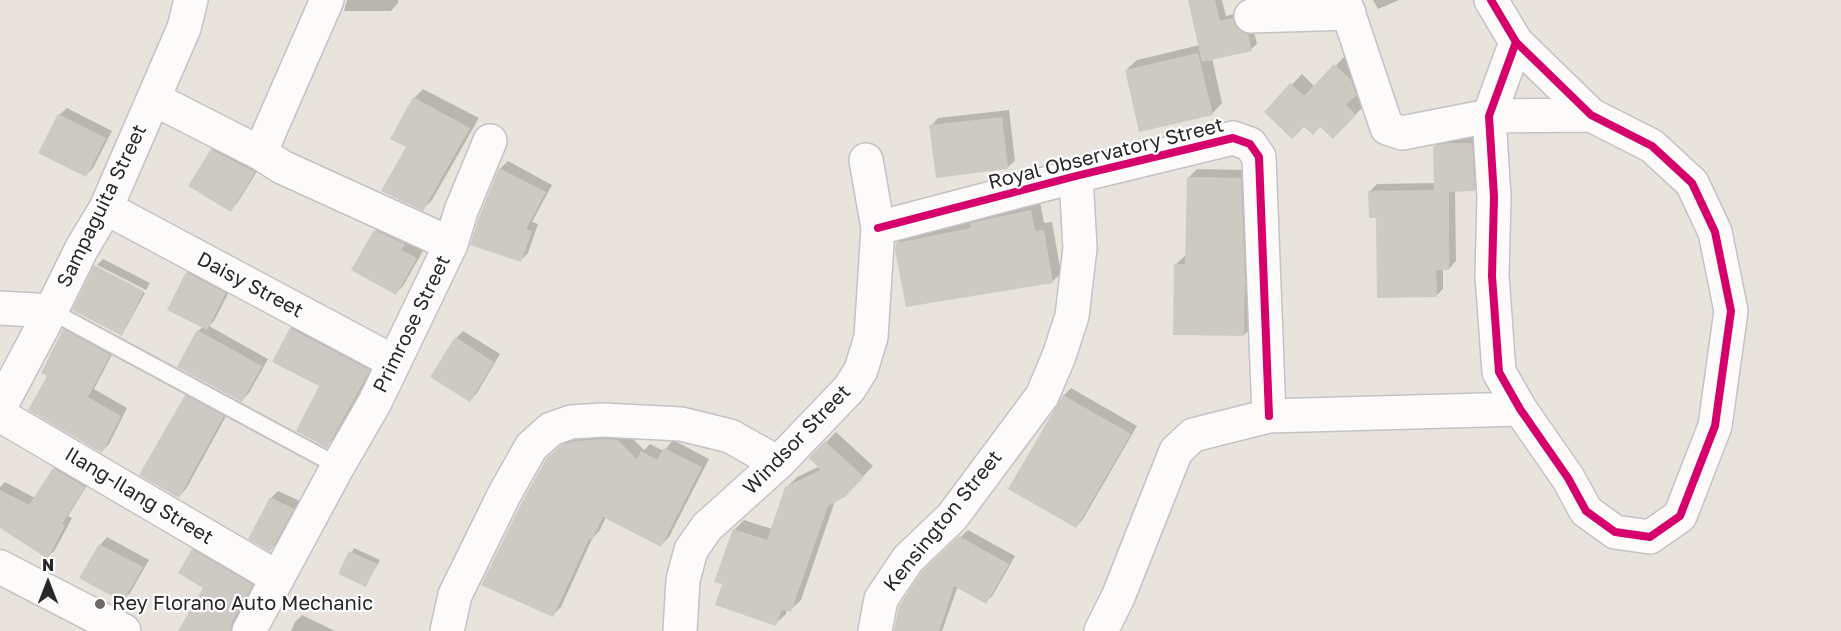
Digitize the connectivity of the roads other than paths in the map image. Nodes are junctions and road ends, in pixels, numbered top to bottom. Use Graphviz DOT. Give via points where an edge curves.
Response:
graph roads {
  1 [pos="191,0"];
  2 [pos="327,0"];
  3 [pos="1491,0"];
  4 [pos="1346,6"];
  5 [pos="1251,16"];
  6 [pos="1516,42"];
  7 [pos="154,99"];
  8 [pos="1591,115"];
  9 [pos="1489,116"];
  10 [pos="490,141"];
  11 [pos="260,153"];
  12 [pos="866,160"];
  13 [pos="1076,176"];
  14 [pos="106,208"];
  15 [pos="878,228"];
  16 [pos="451,244"];
  17 [pos="0,308"];
  18 [pos="51,311"];
  19 [pos="394,362"];
  20 [pos="0,407"];
  21 [pos="1520,409"];
  22 [pos="0,415"];
  23 [pos="1269,416"];
  24 [pos="778,463"];
  25 [pos="338,466"];
  26 [pos="3,578"];
  27 [pos="278,578"];
  28 [pos="683,630"];
  29 [pos="124,631"];
  30 [pos="249,631"];
  31 [pos="447,631"];
  32 [pos="875,631"];
  33 [pos="1101,631"];
  1 -- 7 [label="street, Sampaguita Street" via="184,28"];
  2 -- 11 [label="street"];
  3 -- 6 [label="street"];
  4 -- 5 [label="street"];
  4 -- 9 [label="street" via="1387,128 1402,134"];
  6 -- 8 [label="street"];
  6 -- 9 [label="street"];
  7 -- 11 [label="street, Primrose Street"];
  7 -- 14 [label="street, Sampaguita Street"];
  8 -- 9 [label="street"];
  8 -- 21 [label="street" via="1652,147 1692,183 1715,231 1731,311 1715,426 1680,516 1650,537 1615,532 1586,511"];
  9 -- 21 [label="street" via="1495,339 1499,372"];
  10 -- 16 [label="street"];
  11 -- 16 [label="street, Primrose Street" via="282,167"];
  12 -- 15 [label="street, Windsor Street"];
  13 -- 15 [label="street, Royal Observatory Street"];
  13 -- 23 [label="street, Royal Observatory Street" via="1233,138 1250,144 1258,157"];
  13 -- 32 [label="street, Kensington Street" via="1080,248 1072,316 1042,396 952,517 908,559 881,598"];
  14 -- 18 [label="street, Sampaguita Street"];
  14 -- 19 [label="street, Daisy Street"];
  15 -- 24 [label="street, Windsor Street" via="871,336 861,370 849,390"];
  16 -- 19 [label="street, Primrose Street"];
  17 -- 18 [label="street"];
  18 -- 20 [label="street, Sampaguita Street"];
  18 -- 25 [label="lane"];
  19 -- 25 [label="street, Primrose Street"];
  21 -- 23 [label="street"];
  22 -- 27 [label="street, Ilang-Ilang Street"];
  23 -- 33 [label="street" via="1193,435 1176,451"];
  24 -- 28 [label="street, Windsor Street" via="707,527 691,550 683,580"];
  24 -- 31 [label="street" via="730,436 681,424 603,420 571,422 551,429 531,447 504,495 455,595"];
  25 -- 27 [label="street, Primrose Street"];
  26 -- 29 [label="street"];
  27 -- 30 [label="street, Primrose Street"];
}
